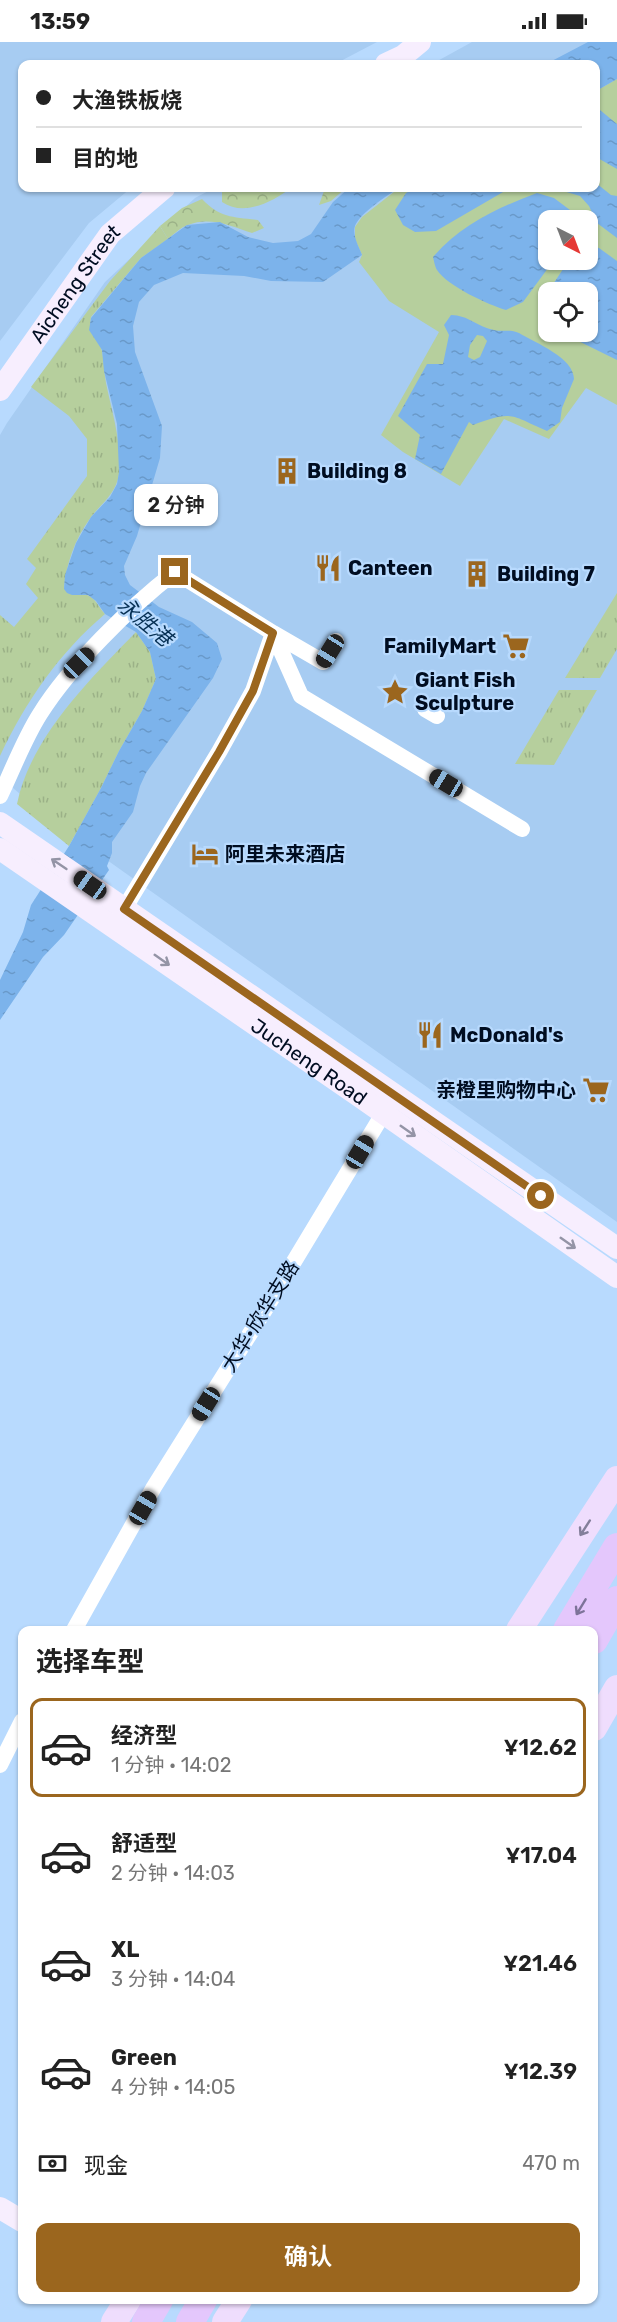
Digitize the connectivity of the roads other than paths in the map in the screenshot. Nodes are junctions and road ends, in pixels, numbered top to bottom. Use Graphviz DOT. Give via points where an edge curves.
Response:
graph roads {
  1 [pos="420,42"];
  2 [pos="394,60"];
  3 [pos="159,192"];
  4 [pos="0,390"];
  5 [pos="273,633"];
  6 [pos="336,641"];
  7 [pos="0,796"];
  8 [pos="0,823"];
  9 [pos="522,829"];
  10 [pos="0,849"];
  11 [pos="119,918"];
  12 [pos="388,1104"];
  13 [pos="617,1248"];
  14 [pos="617,1277"];
  15 [pos="617,1479"];
  16 [pos="617,1547"];
  17 [pos="617,1600"];
  18 [pos="76,1626"];
  19 [pos="522,1626"];
  20 [pos="569,1626"];
  21 [pos="598,1633"];
  22 [pos="617,1688"];
  23 [pos="598,1721"];
  24 [pos="18,1729"];
  25 [pos="0,1765"];
  26 [pos="0,2208"];
  27 [pos="18,2219"];
  28 [pos="125,2304"];
  29 [pos="157,2304"];
  30 [pos="201,2304"];
  31 [pos="236,2304"];
  32 [pos="114,2322"];
  33 [pos="146,2322"];
  34 [pos="190,2322"];
  35 [pos="225,2322"];
  1 -- 2 [label="street"];
  3 -- 4 [label="street, Aicheng Street" via="110,234"];
  5 -- 6 [label="street" via="323,662"];
  5 -- 7 [label="street" via="175,572 79,663 40,714"];
  5 -- 9 [label="street" via="301,696"];
  5 -- 11 [label="street" via="253,691"];
  11 -- 8 [label="street, Jucheng Road, one-way"];
  10 -- 11 [label="street, Jucheng Road"];
  11 -- 12 [label="street, Jucheng Road"];
  12 -- 13 [label="street, Jucheng Road"];
  12 -- 14 [label="street, Jucheng Road, one-way"];
  12 -- 18 [label="street, 大华·欣华支路" via="154,1488"];
  15 -- 19 [label="main road, one-way"];
  16 -- 20 [label="highway, one-way"];
  17 -- 21 [label="highway"];
  22 -- 23 [label="main road"];
  24 -- 25 [label="street"];
  26 -- 27 [label="street"];
  28 -- 32 [label="main road"];
  29 -- 33 [label="highway"];
  30 -- 34 [label="highway"];
  31 -- 35 [label="main road"];
}
